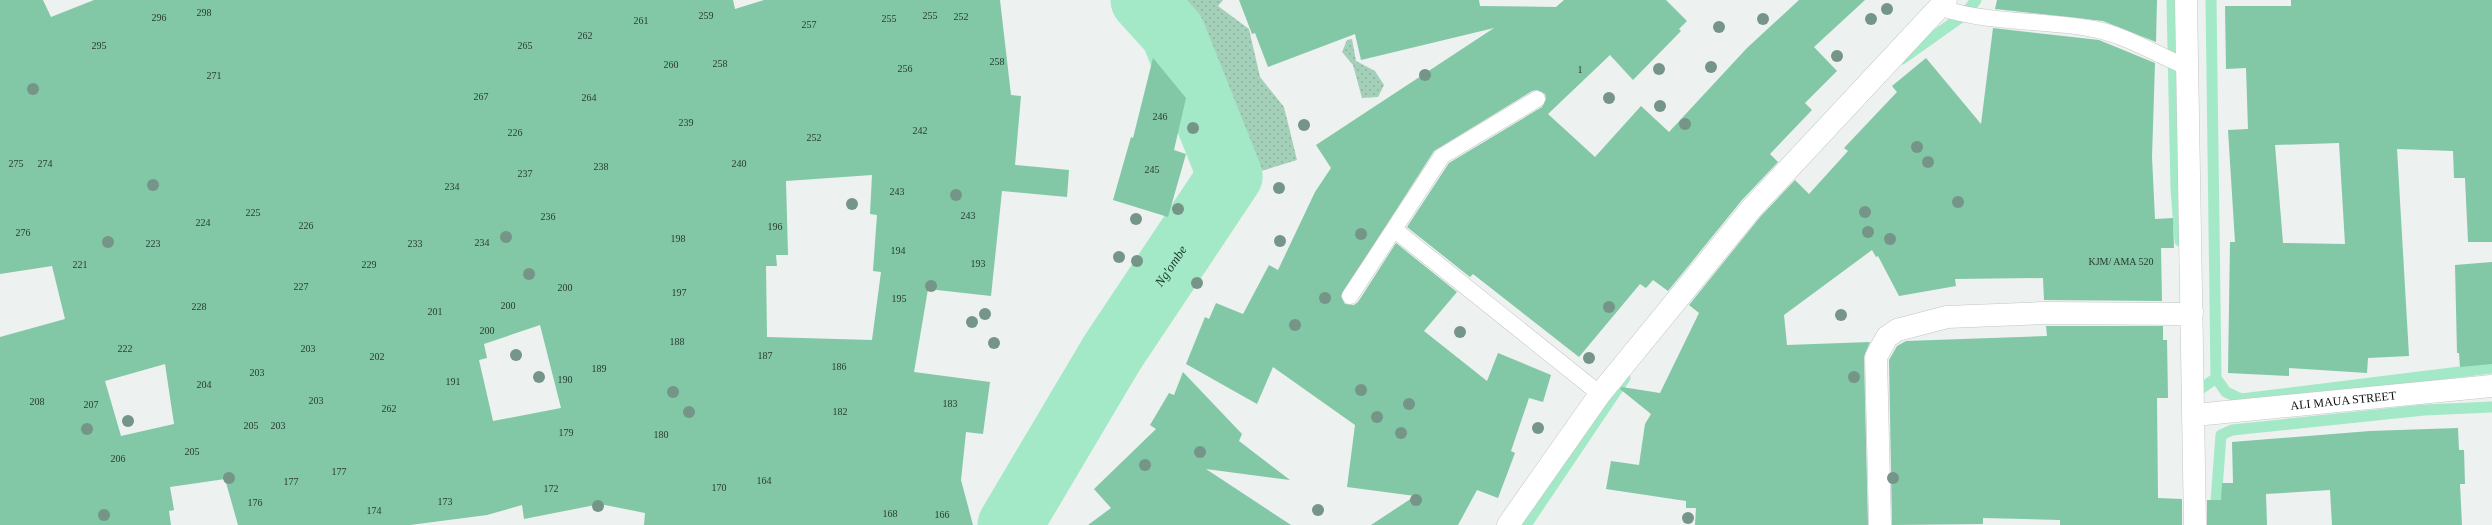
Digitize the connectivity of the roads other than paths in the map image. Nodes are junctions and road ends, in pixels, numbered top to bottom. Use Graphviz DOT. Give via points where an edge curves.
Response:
graph roads {
  1 [pos="2186,0"];
  2 [pos="1944,4"];
  3 [pos="2187,67"];
  4 [pos="1537,98"];
  5 [pos="1395,230"];
  6 [pos="1350,296"];
  7 [pos="2192,312"];
  8 [pos="2492,386"];
  9 [pos="1600,394"];
  10 [pos="2195,415"];
  11 [pos="1508,525"];
  12 [pos="1880,525"];
  13 [pos="2195,525"];
  1 -- 3 [label="street"];
  2 -- 3 [label="lane" via="1964,15 2090,28 2124,39"];
  2 -- 9 [label="street" via="1752,208"];
  3 -- 7 [label="street"];
  4 -- 5 [label="lane" via="1442,156"];
  5 -- 6 [label="lane"];
  5 -- 9 [label="lane"];
  7 -- 10 [label="street"];
  7 -- 12 [label="street" via="2044,313 1947,317 1894,332 1880,346 1876,357"];
  8 -- 10 [label="street, ALI MAUA STREET"];
  9 -- 11 [label="street"];
  10 -- 13 [label="street"];
}
